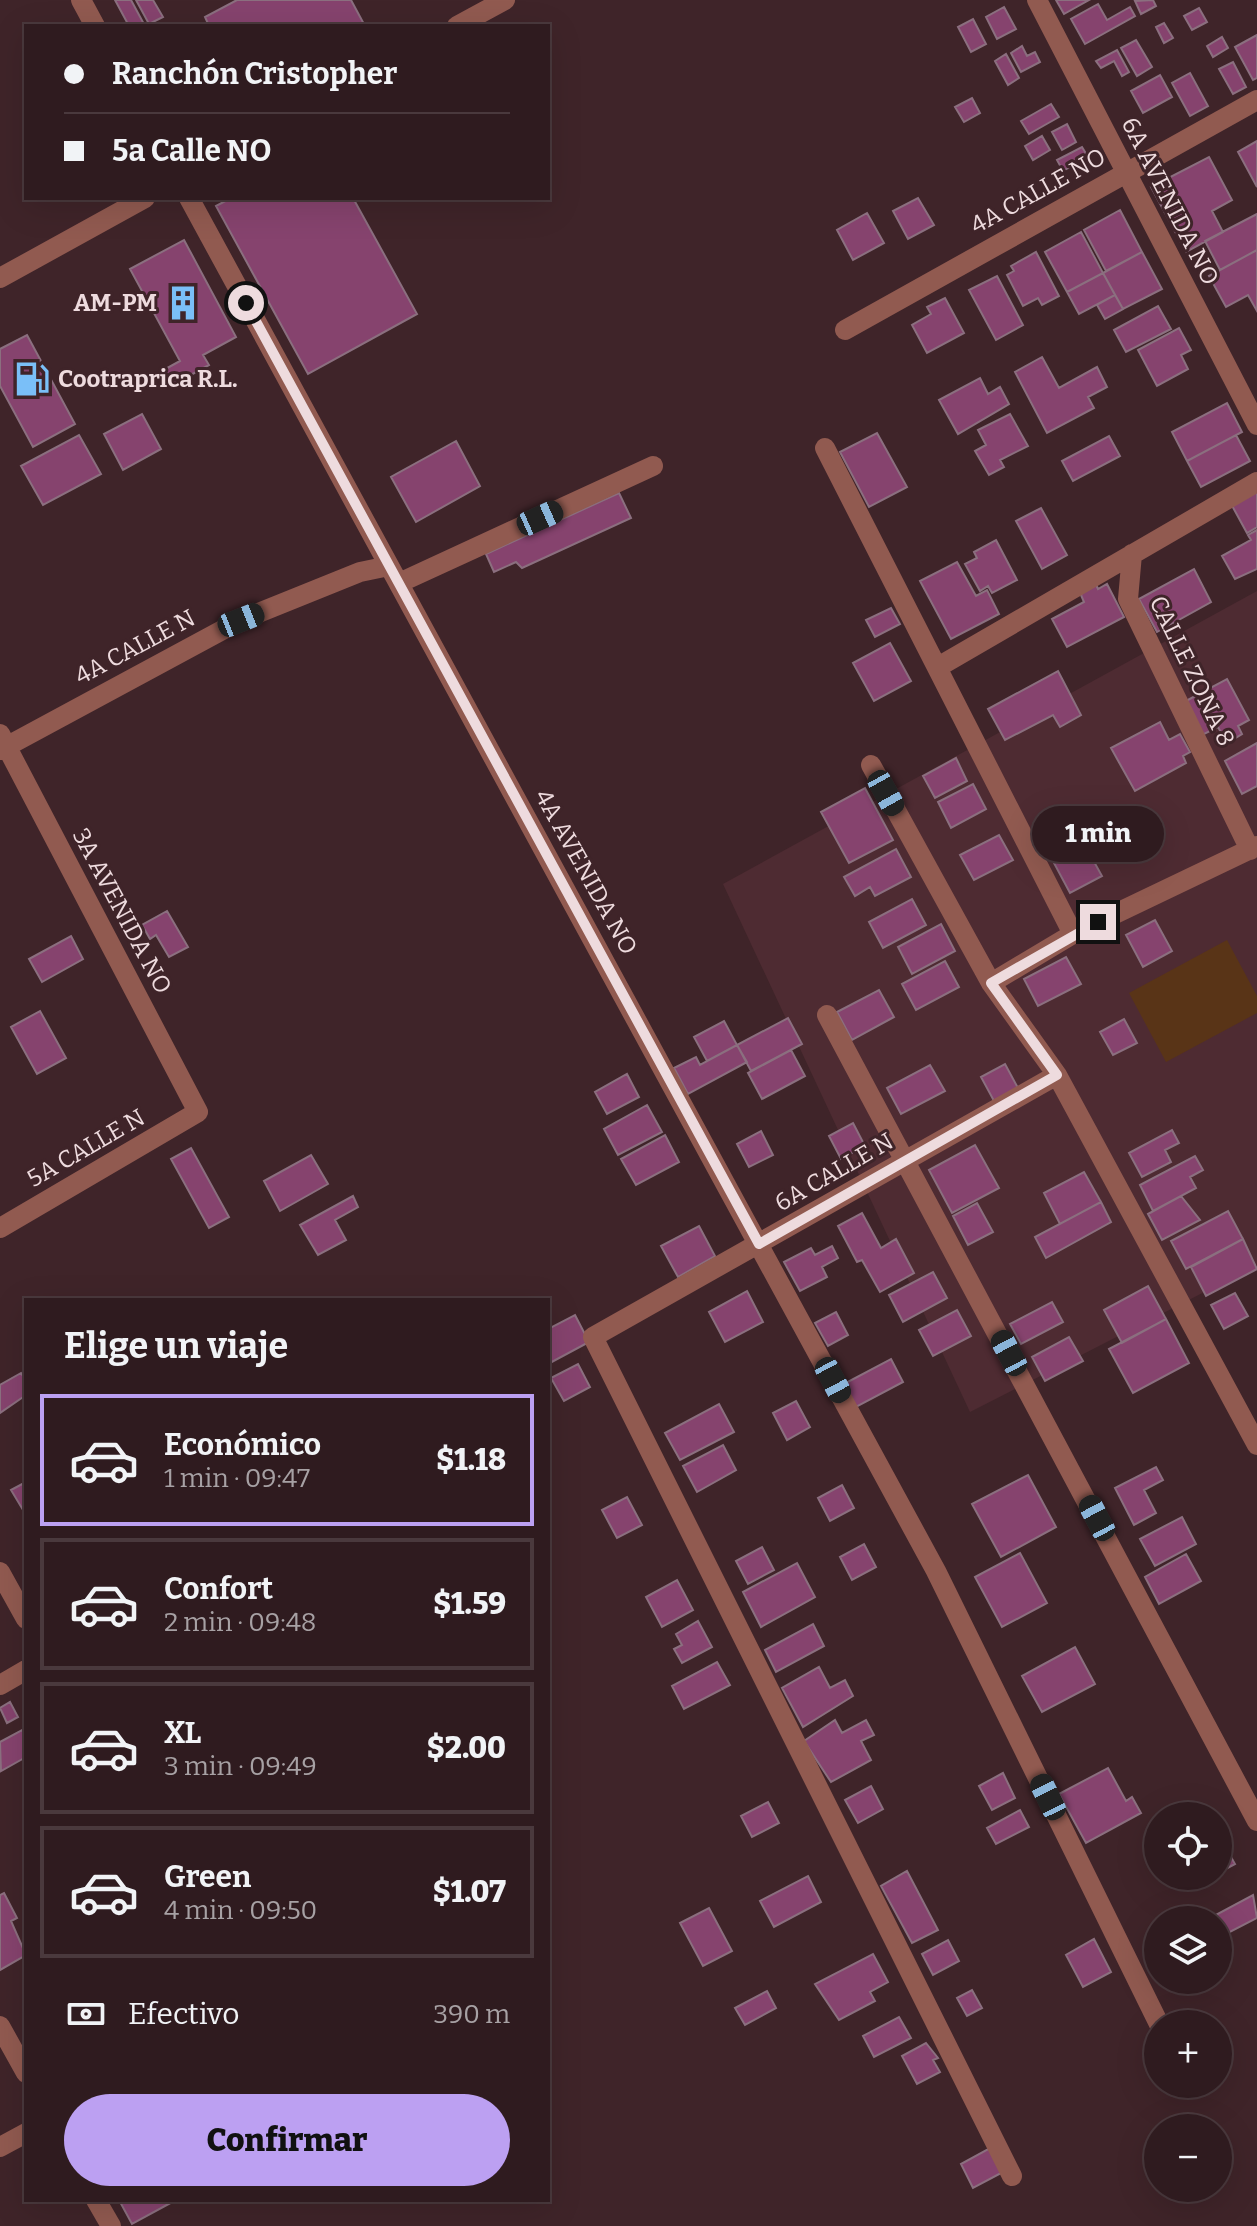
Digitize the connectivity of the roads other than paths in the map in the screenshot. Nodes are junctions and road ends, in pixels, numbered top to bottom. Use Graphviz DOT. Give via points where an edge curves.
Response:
graph roads {
  1 [pos="81,0"];
  2 [pos="505,0"];
  3 [pos="1037,0"];
  4 [pos="94,24"];
  5 [pos="461,24"];
  6 [pos="1257,100"];
  7 [pos="1125,172"];
  8 [pos="141,200"];
  9 [pos="190,200"];
  10 [pos="0,278"];
  11 [pos="845,330"];
  12 [pos="1257,425"];
  13 [pos="825,448"];
  14 [pos="653,466"];
  15 [pos="1257,482"];
  16 [pos="1132,554"];
  17 [pos="394,574"];
  18 [pos="938,667"];
  19 [pos="2,744"];
  20 [pos="871,765"];
  21 [pos="1253,848"];
  22 [pos="1073,934"];
  23 [pos="991,983"];
  24 [pos="827,1015"];
  25 [pos="1057,1075"];
  26 [pos="198,1112"];
  27 [pos="907,1160"];
  28 [pos="0,1228"];
  29 [pos="759,1244"];
  30 [pos="1257,1445"];
  31 [pos="0,1572"];
  32 [pos="24,1615"];
  33 [pos="24,1671"];
  34 [pos="0,1685"];
  35 [pos="1257,1821"];
  36 [pos="1152,2010"];
  37 [pos="0,2026"];
  38 [pos="24,2069"];
  39 [pos="24,2134"];
  40 [pos="0,2147"];
  41 [pos="1012,2176"];
  42 [pos="97,2202"];
  43 [pos="110,2226"];
  1 -- 4 [label="street"];
  2 -- 5 [label="street"];
  3 -- 7 [label="street, 6A AVENIDA NO"];
  6 -- 7 [label="street, 4A CALLE NO"];
  7 -- 11 [label="street, 4A CALLE NO"];
  7 -- 12 [label="street, 6A AVENIDA NO"];
  8 -- 10 [label="street"];
  9 -- 17 [label="street, 4A AVENIDA NO"];
  13 -- 18 [label="street"];
  14 -- 17 [label="street, 4A CALLE N"];
  15 -- 16 [label="street"];
  16 -- 18 [label="street"];
  16 -- 21 [label="street, CALLE ZONA 8" via="1128,599"];
  17 -- 19 [label="street, 4A CALLE N" via="360,572 241,620"];
  17 -- 29 [label="street, 4A AVENIDA NO"];
  18 -- 22 [label="street"];
  19 -- 26 [label="street, 3A AVENIDA NO"];
  20 -- 23 [label="street"];
  21 -- 22 [label="street"];
  22 -- 23 [label="street"];
  23 -- 25 [label="street"];
  24 -- 27 [label="street"];
  25 -- 27 [label="street, 6A CALLE N"];
  25 -- 30 [label="street"];
  26 -- 28 [label="street, 5A CALLE N"];
  27 -- 29 [label="street, 6A CALLE N"];
  27 -- 35 [label="street"];
  29 -- 36 [label="street, 4A AVENIDA NO" via="936,1571"];
  29 -- 41 [label="street, 6A CALLE N" via="593,1337"];
  31 -- 32 [label="street"];
  33 -- 34 [label="street"];
  37 -- 38 [label="street"];
  39 -- 40 [label="street"];
  42 -- 43 [label="street"];
}
